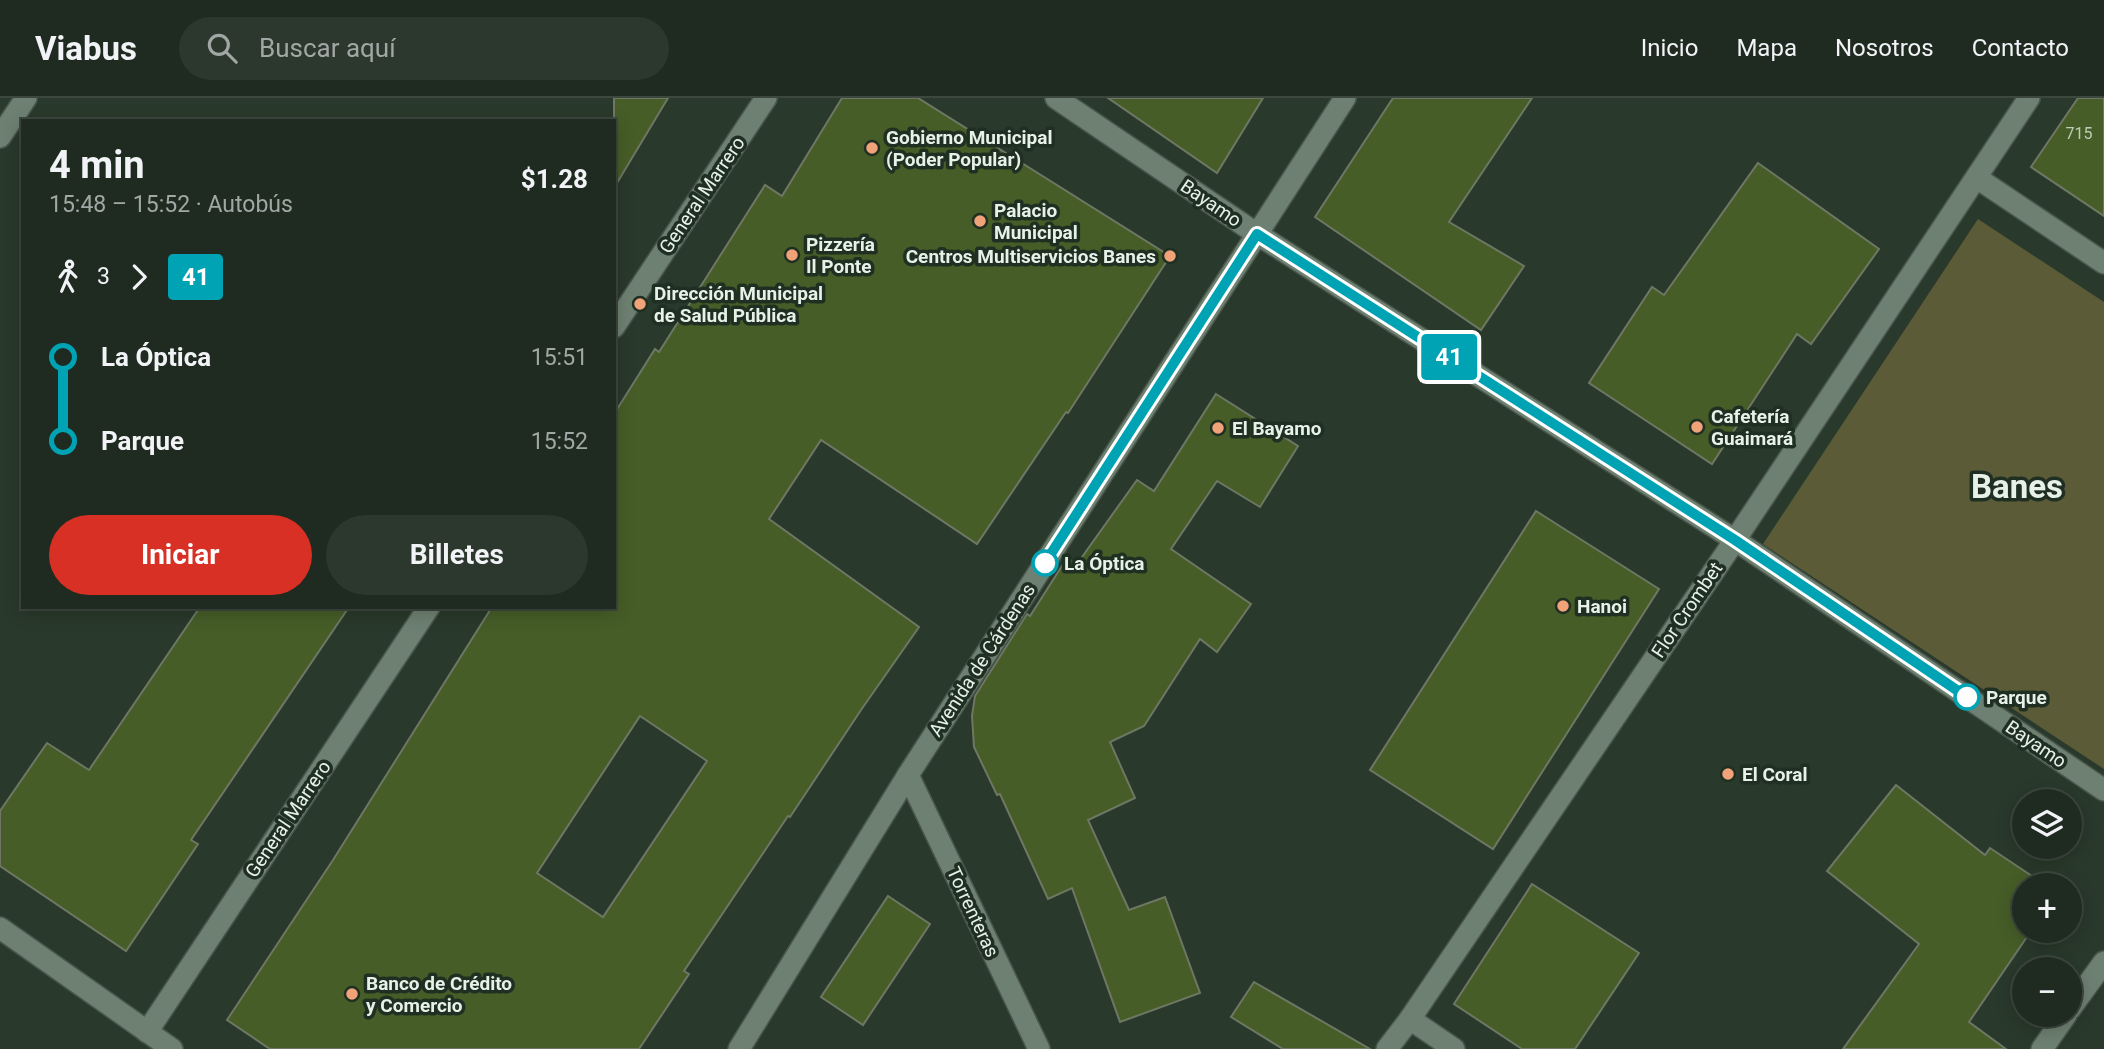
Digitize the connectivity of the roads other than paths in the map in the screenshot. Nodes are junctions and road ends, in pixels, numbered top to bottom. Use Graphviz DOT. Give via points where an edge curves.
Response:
graph roads {
  1 [pos="26,98"];
  2 [pos="766,98"];
  3 [pos="1056,98"];
  4 [pos="1345,98"];
  5 [pos="2029,98"];
  6 [pos="0,137"];
  7 [pos="1977,178"];
  8 [pos="1257,234"];
  9 [pos="2104,262"];
  10 [pos="616,324"];
  11 [pos="1735,540"];
  12 [pos="428,609"];
  13 [pos="908,775"];
  14 [pos="2104,790"];
  15 [pos="3,935"];
  16 [pos="2104,962"];
  17 [pos="2082,992"];
  18 [pos="1410,1019"];
  19 [pos="2058,1027"];
  20 [pos="147,1032"];
  21 [pos="172,1049"];
  22 [pos="738,1049"];
  23 [pos="1039,1049"];
  24 [pos="1387,1049"];
  25 [pos="1454,1049"];
  26 [pos="2042,1049"];
  1 -- 6 [label="street"];
  2 -- 10 [label="street, General Marrero"];
  3 -- 8 [label="street, Bayamo"];
  4 -- 8 [label="street, Avenida de Cárdenas"];
  5 -- 7 [label="street, Flor Crombet"];
  7 -- 9 [label="street"];
  7 -- 11 [label="street, Flor Crombet"];
  8 -- 11 [label="street, Bayamo"];
  8 -- 13 [label="street, Avenida de Cárdenas"];
  11 -- 14 [label="street, Bayamo"];
  11 -- 18 [label="street, Flor Crombet"];
  12 -- 20 [label="street, General Marrero"];
  13 -- 22 [label="street, Avenida de Cárdenas"];
  13 -- 23 [label="street, Torrenteras"];
  15 -- 20 [label="street"];
  16 -- 17 [label="street"];
  18 -- 24 [label="street, Flor Crombet"];
  18 -- 25 [label="street"];
  19 -- 26 [label="street"];
  20 -- 21 [label="street"];
}
